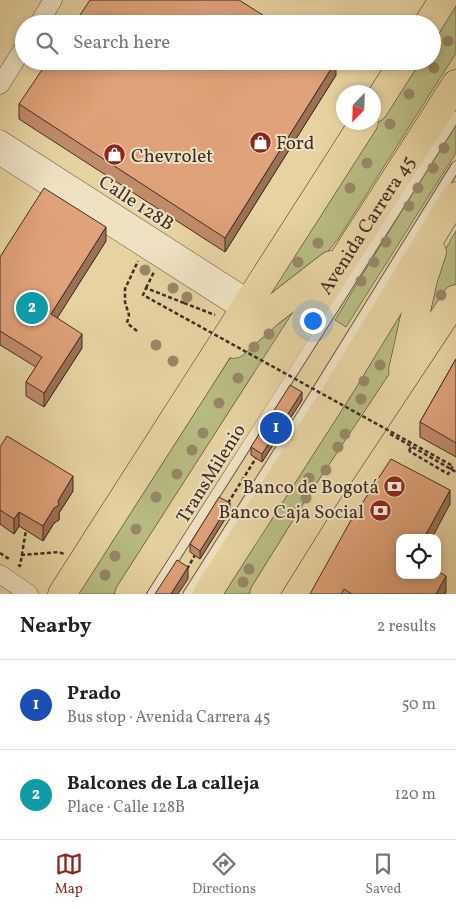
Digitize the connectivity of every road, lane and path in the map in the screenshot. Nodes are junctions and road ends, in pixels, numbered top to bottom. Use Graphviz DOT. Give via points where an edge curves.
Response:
graph roads {
  1 [pos="53,0"];
  2 [pos="443,0"];
  3 [pos="44,15"];
  4 [pos="434,15"];
  5 [pos="15,61"];
  6 [pos="398,70"];
  7 [pos="456,84"];
  8 [pos="0,85"];
  9 [pos="381,97"];
  10 [pos="456,116"];
  11 [pos="359,130"];
  12 [pos="0,139"];
  13 [pos="0,156"];
  14 [pos="456,166"];
  15 [pos="451,204"];
  16 [pos="348,249"];
  17 [pos="140,258"];
  18 [pos="151,278"];
  19 [pos="146,288"];
  20 [pos="456,299"];
  21 [pos="239,310"];
  22 [pos="138,331"];
  23 [pos="312,378"];
  24 [pos="199,381"];
  25 [pos="308,386"];
  26 [pos="398,389"];
  27 [pos="373,425"];
  28 [pos="412,447"];
  29 [pos="256,458"];
  30 [pos="456,472"];
  31 [pos="225,508"];
  32 [pos="26,530"];
  33 [pos="0,553"];
  34 [pos="21,555"];
  35 [pos="195,555"];
  36 [pos="67,557"];
  37 [pos="0,574"];
  38 [pos="182,575"];
  39 [pos="29,594"];
  40 [pos="62,594"];
  41 [pos="129,594"];
  42 [pos="152,594"];
  43 [pos="188,594"];
  44 [pos="207,594"];
  45 [pos="264,594"];
  1 -- 3 [label="street"];
  2 -- 4 [label="highway"];
  5 -- 8 [label="street"];
  6 -- 9 [label="highway"];
  7 -- 16 [label="highway, Avenida Carrera 45"];
  10 -- 42 [label="lane, TransMilenio"];
  11 -- 21 [label="highway"];
  12 -- 21 [label="street, Calle 128B"];
  13 -- 21 [label="street, Calle 128B"];
  14 -- 43 [label="lane"];
  15 -- 26 [label="highway" via="422,280"];
  15 -- 44 [label="highway" via="341,385"];
  16 -- 24 [label="highway" via="240,339"];
  16 -- 41 [label="highway, Avenida Carrera 45" via="266,384"];
  17 -- 22 [label="path" via="124,295 130,315 127,323"];
  18 -- 19 [label="path"];
  19 -- 21 [label="path, bridge" via="184,303"];
  19 -- 25 [label="path, bridge" via="143,295"];
  20 -- 26 [label="highway"];
  21 -- 24 [label="highway"];
  23 -- 25 [label="path"];
  24 -- 40 [label="highway"];
  25 -- 28 [label="path, bridge" via="453,466 448,474 409,452"];
  26 -- 27 [label="highway"];
  27 -- 28 [label="path"];
  27 -- 45 [label="highway"];
  28 -- 30 [label="path"];
  29 -- 31 [label="path"];
  32 -- 34 [label="path"];
  33 -- 34 [label="path" via="20,566"];
  34 -- 36 [label="path" via="59,552"];
  35 -- 38 [label="path"];
  37 -- 39 [label="street"];
}
